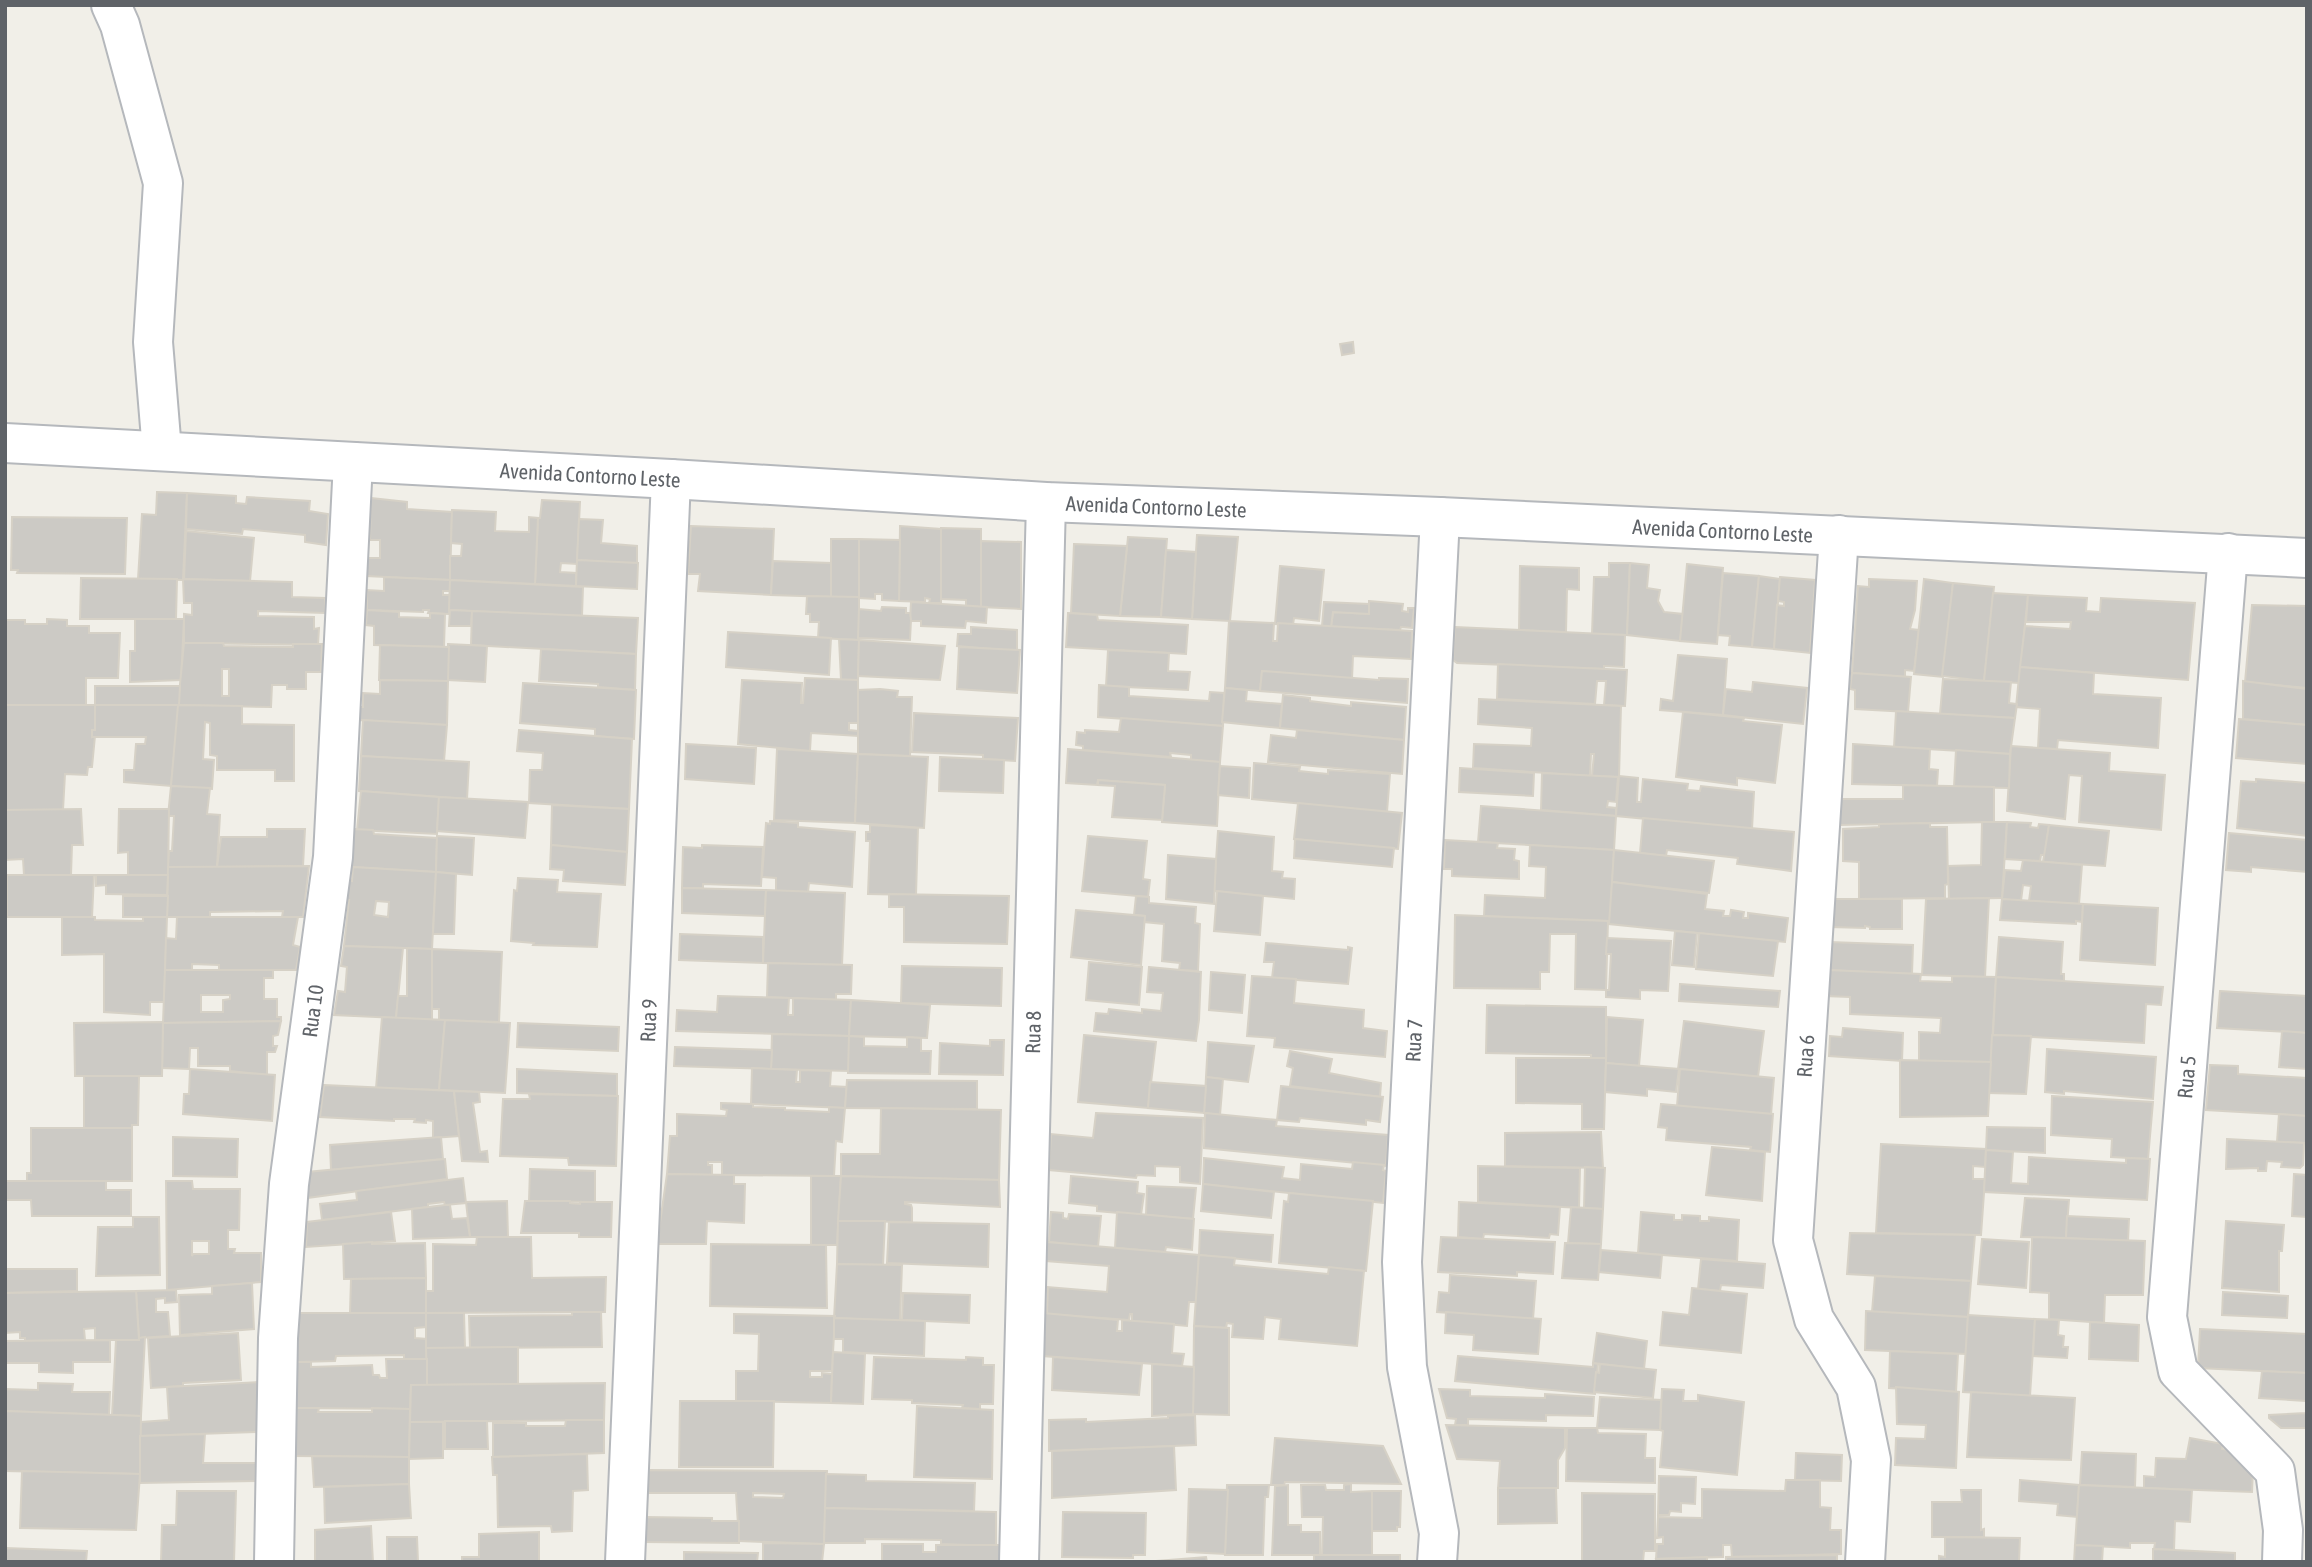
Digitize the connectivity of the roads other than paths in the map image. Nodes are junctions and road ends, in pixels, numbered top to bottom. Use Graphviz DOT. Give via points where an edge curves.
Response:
graph roads {
  1 [pos="111,5"];
  2 [pos="5,443"];
  3 [pos="162,451"];
  4 [pos="353,461"];
  5 [pos="671,479"];
  6 [pos="1046,502"];
  7 [pos="1440,517"];
  8 [pos="1839,535"];
  9 [pos="2228,553"];
  10 [pos="2307,558"];
  11 [pos="274,1562"];
  12 [pos="625,1562"];
  13 [pos="1019,1562"];
  14 [pos="1437,1562"];
  15 [pos="1865,1562"];
  16 [pos="2282,1562"];
  1 -- 3 [label="street" via="163,183 153,342"];
  2 -- 3 [label="street, Avenida Contorno Leste"];
  3 -- 4 [label="street, Avenida Contorno Leste"];
  4 -- 5 [label="street, Avenida Contorno Leste"];
  4 -- 11 [label="street, Rua 10" via="333,857 289,1184 278,1338"];
  5 -- 6 [label="street, Avenida Contorno Leste"];
  5 -- 12 [label="street, Rua 9"];
  6 -- 7 [label="street, Avenida Contorno Leste"];
  6 -- 13 [label="street, Rua 8"];
  7 -- 8 [label="street, Avenida Contorno Leste"];
  7 -- 14 [label="street, Rua 7" via="1402,1262 1407,1367 1439,1533"];
  8 -- 9 [label="street, Avenida Contorno Leste"];
  8 -- 15 [label="street, Rua 6" via="1793,1240 1814,1319 1856,1387 1871,1460"];
  9 -- 10 [label="street, Avenida Contorno Leste"];
  9 -- 16 [label="street, Rua 5" via="2167,1317 2178,1371 2275,1471 2284,1530"];
}
